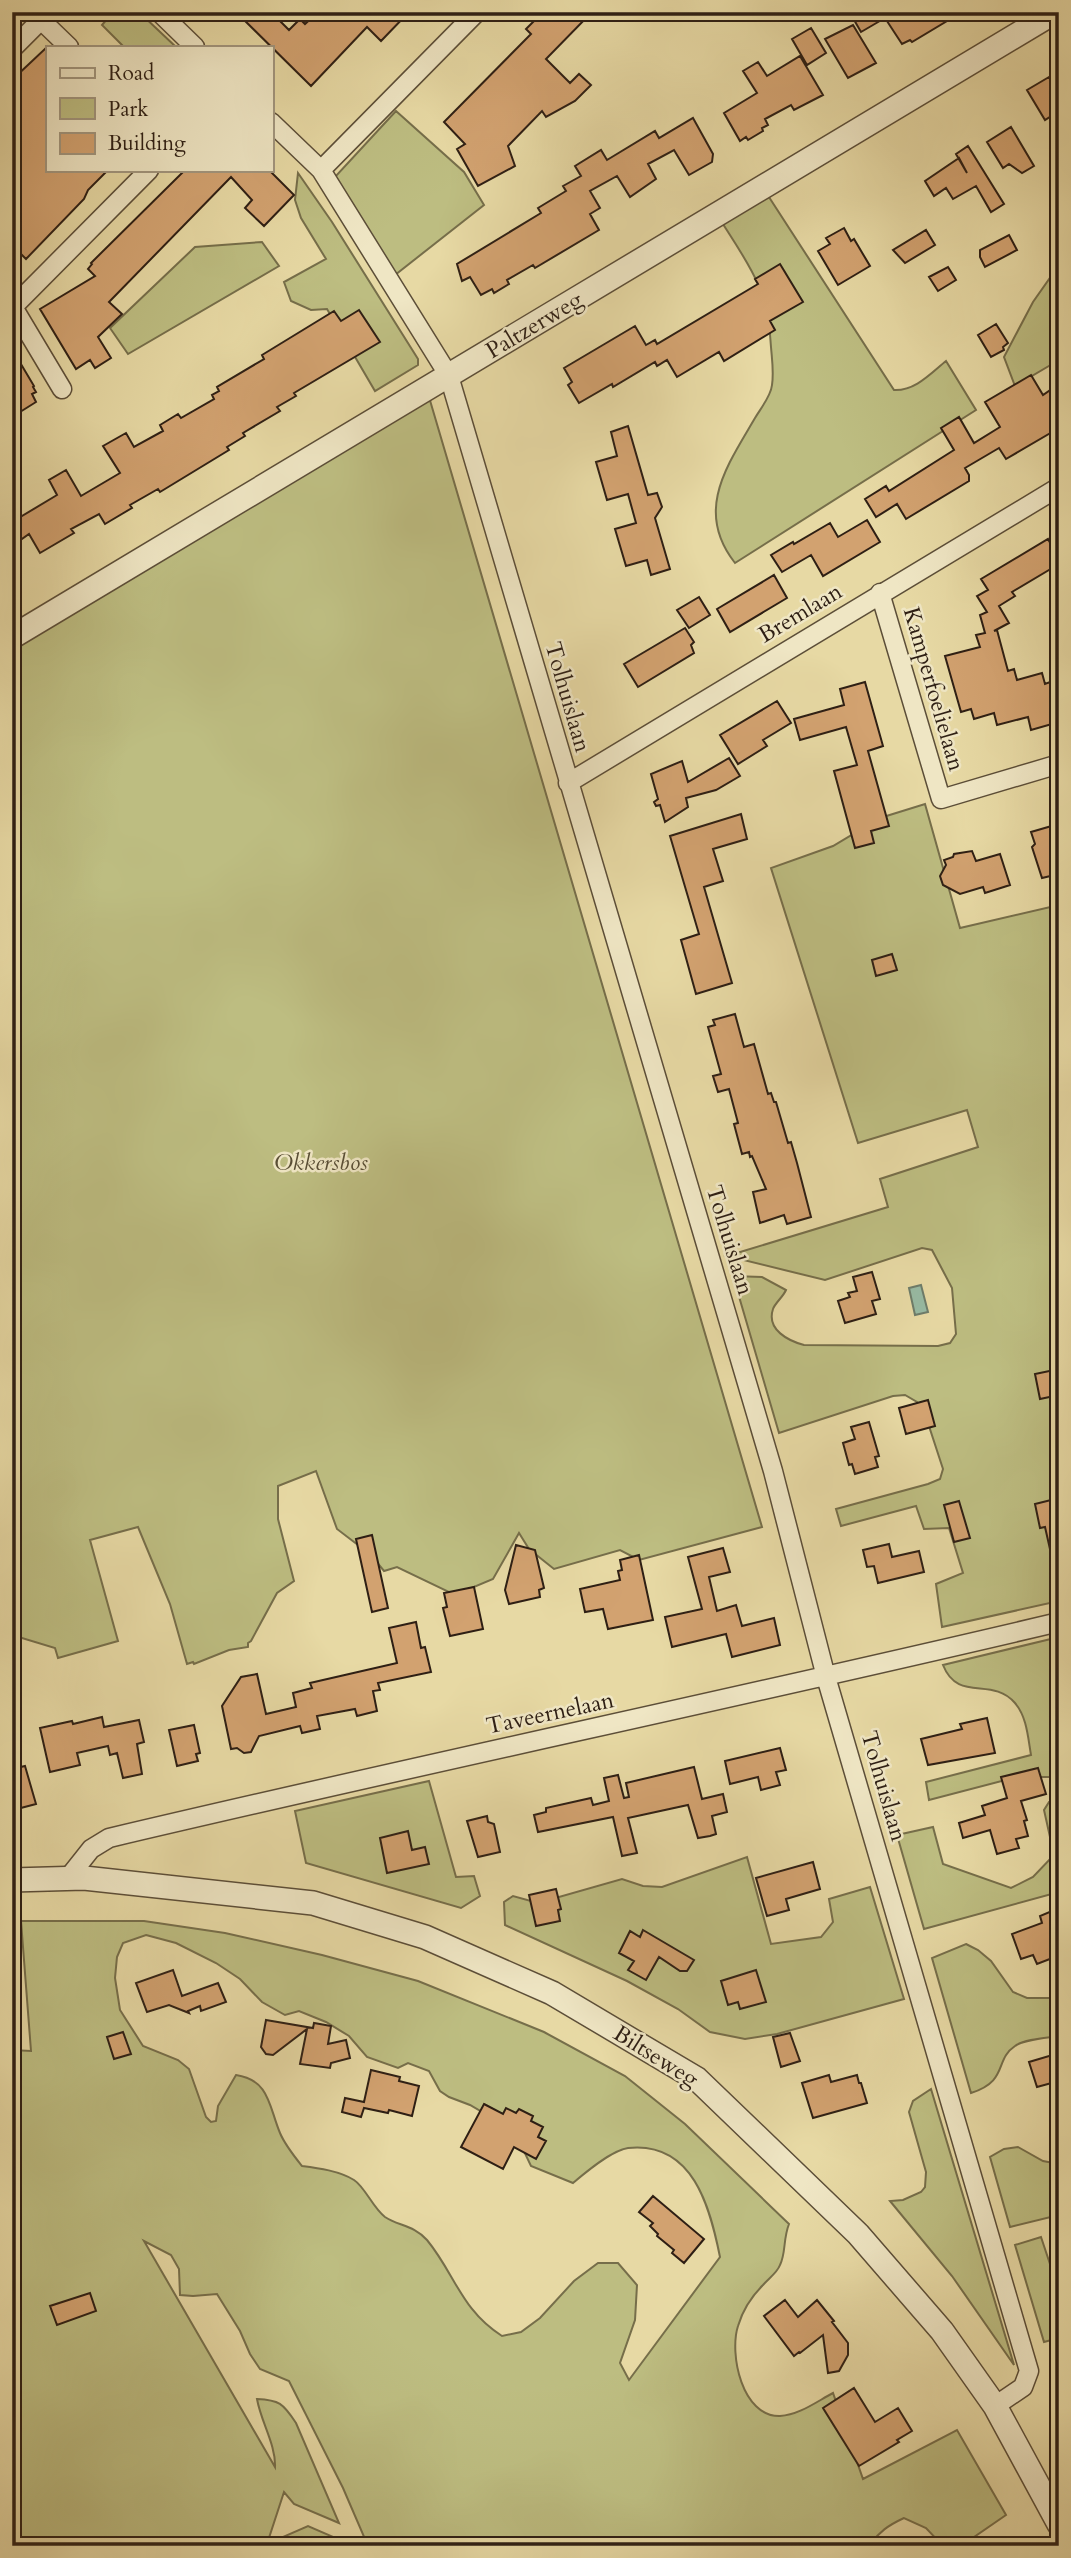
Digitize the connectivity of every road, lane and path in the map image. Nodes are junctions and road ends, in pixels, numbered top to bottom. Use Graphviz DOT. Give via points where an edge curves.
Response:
graph roads {
  1 [pos="159,12"];
  2 [pos="477,12"];
  3 [pos="1055,12"];
  4 [pos="45,16"];
  5 [pos="68,46"];
  6 [pos="194,46"];
  7 [pos="12,49"];
  8 [pos="273,124"];
  9 [pos="321,170"];
  10 [pos="147,172"];
  11 [pos="13,306"];
  12 [pos="449,376"];
  13 [pos="62,389"];
  14 [pos="1059,487"];
  15 [pos="880,593"];
  16 [pos="12,637"];
  17 [pos="1059,764"];
  18 [pos="568,783"];
  19 [pos="1059,1622"];
  20 [pos="827,1677"];
  21 [pos="68,1878"];
  22 [pos="12,1880"];
  23 [pos="995,2406"];
  24 [pos="1059,2524"];
  1 -- 6 [label="street"];
  2 -- 9 [label="street"];
  3 -- 12 [label="street, Paltzerweg"];
  4 -- 5 [label="street"];
  4 -- 7 [label="street"];
  8 -- 9 [label="street, Tolhuislaan"];
  9 -- 12 [label="street, Tolhuislaan"];
  10 -- 11 [label="street"];
  11 -- 13 [label="street"];
  12 -- 16 [label="street, Paltzerweg"];
  12 -- 18 [label="street, Tolhuislaan"];
  14 -- 15 [label="street, Bremlaan"];
  15 -- 17 [label="street, Kamperfoelielaan" via="941,799"];
  15 -- 18 [label="street, Bremlaan"];
  18 -- 20 [label="street, Tolhuislaan" via="773,1471"];
  19 -- 20 [label="street, Taveernelaan"];
  20 -- 21 [label="street, Taveernelaan" via="109,1838 91,1849"];
  20 -- 23 [label="street, Tolhuislaan" via="1029,2371 1023,2387"];
  21 -- 22 [label="street, Biltseweg"];
  21 -- 23 [label="street, Biltseweg" via="313,1903 425,1937 552,1993 698,2079 858,2234 942,2331"];
  23 -- 24 [label="street, Biltseweg"];
}
